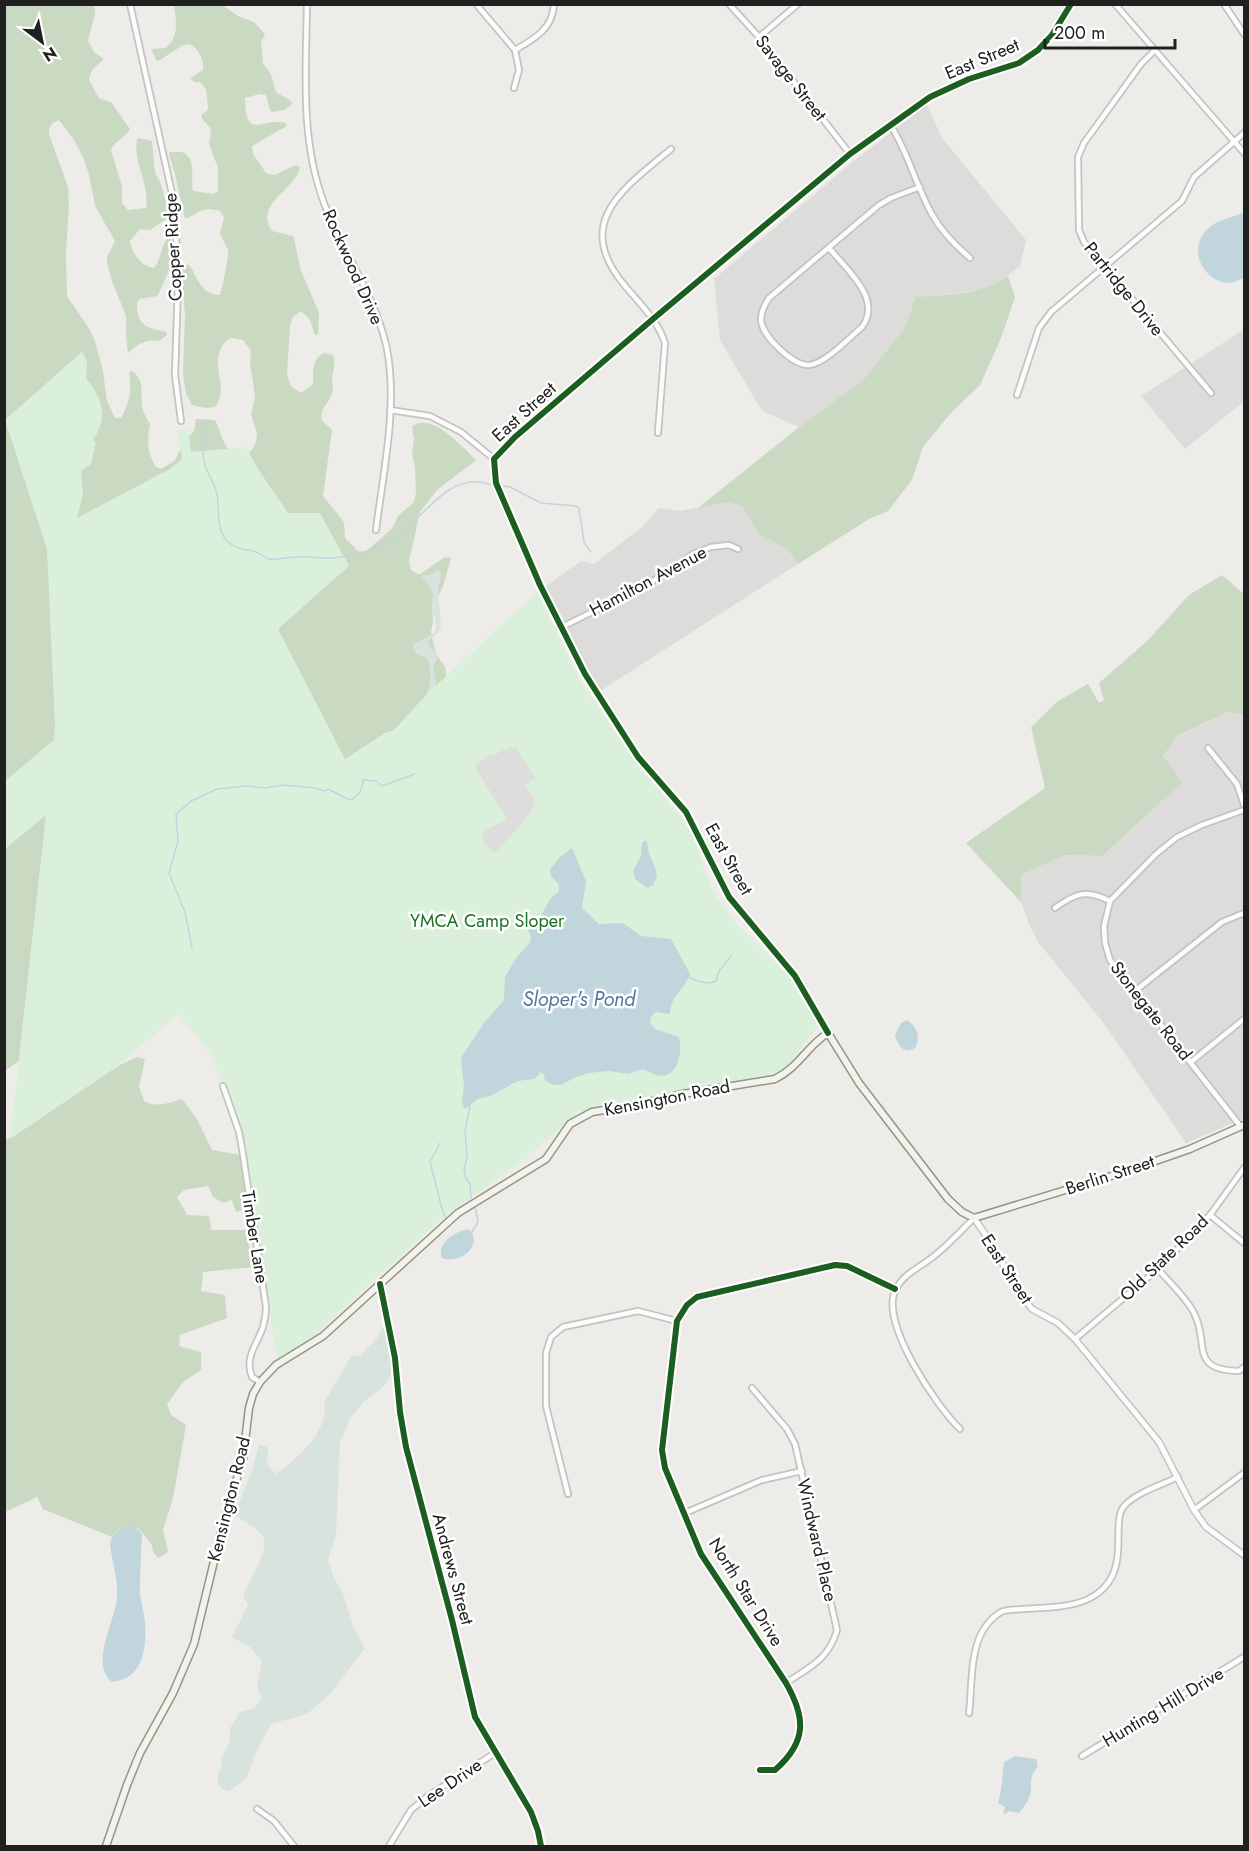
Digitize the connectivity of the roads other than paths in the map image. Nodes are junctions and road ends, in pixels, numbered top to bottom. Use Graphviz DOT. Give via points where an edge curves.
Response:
graph roads {
  1 [pos="130,4"];
  2 [pos="308,4"];
  3 [pos="476,4"];
  4 [pos="554,4"];
  5 [pos="729,4"];
  6 [pos="798,4"];
  7 [pos="1071,4"];
  8 [pos="1115,4"];
  9 [pos="1224,4"];
  10 [pos="1245,34"];
  11 [pos="759,37"];
  12 [pos="515,50"];
  13 [pos="1154,51"];
  14 [pos="514,88"];
  15 [pos="891,126"];
  16 [pos="1245,133"];
  17 [pos="1234,142"];
  18 [pos="670,149"];
  19 [pos="1245,153"];
  20 [pos="850,154"];
  21 [pos="920,188"];
  22 [pos="829,248"];
  23 [pos="970,258"];
  24 [pos="1104,266"];
  25 [pos="653,319"];
  26 [pos="1211,393"];
  27 [pos="1017,395"];
  28 [pos="390,410"];
  29 [pos="181,421"];
  30 [pos="658,433"];
  31 [pos="494,459"];
  32 [pos="376,530"];
  33 [pos="738,549"];
  34 [pos="560,628"];
  35 [pos="1208,748"];
  36 [pos="1245,805"];
  37 [pos="1245,810"];
  38 [pos="1110,901"];
  39 [pos="1055,908"];
  40 [pos="1245,913"];
  41 [pos="1135,991"];
  42 [pos="1245,1019"];
  43 [pos="828,1033"];
  44 [pos="1191,1062"];
  45 [pos="223,1086"];
  46 [pos="1243,1126"];
  47 [pos="1245,1168"];
  48 [pos="1210,1215"];
  49 [pos="974,1218"];
  50 [pos="1245,1243"];
  51 [pos="1158,1269"];
  52 [pos="380,1284"];
  53 [pos="895,1289"];
  54 [pos="677,1321"];
  55 [pos="1075,1339"];
  56 [pos="1245,1367"];
  57 [pos="260,1382"];
  58 [pos="752,1388"];
  59 [pos="960,1430"];
  60 [pos="802,1471"];
  61 [pos="1245,1473"];
  62 [pos="1178,1477"];
  63 [pos="567,1494"];
  64 [pos="1194,1510"];
  65 [pos="685,1514"];
  66 [pos="1245,1555"];
  67 [pos="1245,1657"];
  68 [pos="786,1683"];
  69 [pos="969,1713"];
  70 [pos="495,1753"];
  71 [pos="1082,1756"];
  72 [pos="760,1770"];
  73 [pos="257,1809"];
  74 [pos="106,1846"];
  75 [pos="294,1846"];
  76 [pos="389,1846"];
  77 [pos="541,1846"];
  1 -- 29 [label="street, Copper Ridge" via="175,207 175,375"];
  2 -- 28 [label="street, Rockwood Drive" via="306,104 311,155 324,203 376,312 387,349"];
  3 -- 12 [label="street"];
  4 -- 12 [label="street" via="549,25"];
  5 -- 11 [label="street, Savage Street"];
  6 -- 11 [label="street"];
  7 -- 15 [label="street, East Street" via="1052,35 1020,63 969,79 930,97"];
  8 -- 13 [label="street"];
  9 -- 10 [label="street"];
  11 -- 20 [label="street, Savage Street"];
  12 -- 14 [label="street" via="519,70"];
  13 -- 17 [label="street"];
  13 -- 24 [label="street, Partridge Drive" via="1084,143 1078,157 1079,230"];
  15 -- 20 [label="street, East Street"];
  15 -- 21 [label="street"];
  16 -- 17 [label="street"];
  17 -- 19 [label="street"];
  17 -- 24 [label="street" via="1194,177 1182,201"];
  18 -- 25 [label="street" via="625,187 612,203 604,223 603,244 609,264"];
  20 -- 25 [label="street, East Street"];
  21 -- 22 [label="street" via="885,201"];
  21 -- 23 [label="street" via="933,216"];
  22 -- 22 [label="street" via="770,298 762,311 766,333 801,364 823,359 867,321 868,298"];
  24 -- 26 [label="street, Partridge Drive"];
  24 -- 27 [label="street" via="1051,312 1039,328"];
  25 -- 30 [label="street" via="665,343"];
  25 -- 31 [label="street, East Street"];
  28 -- 31 [label="street" via="430,416 461,432"];
  28 -- 32 [label="street, Rockwood Drive"];
  31 -- 34 [label="street, East Street" via="496,483"];
  33 -- 34 [label="street, Hamilton Avenue" via="729,545 711,547 693,554 650,583"];
  34 -- 43 [label="street, East Street" via="638,757 686,812 729,897 795,976"];
  35 -- 36 [label="street" via="1237,784"];
  37 -- 38 [label="street" via="1178,837"];
  38 -- 39 [label="street" via="1096,894 1074,895"];
  38 -- 41 [label="street, Stonegate Road" via="1104,926 1105,943 1110,960"];
  40 -- 41 [label="street" via="1222,922"];
  41 -- 44 [label="street, Stonegate Road"];
  42 -- 44 [label="street"];
  43 -- 49 [label="main road, East Street" via="859,1083 948,1199"];
  43 -- 52 [label="main road, Kensington Road" via="787,1073 775,1079 592,1112 570,1124 546,1159 458,1214"];
  44 -- 46 [label="street, Stonegate Road"];
  45 -- 57 [label="street, Timber Lane" via="241,1140 266,1307 262,1330 248,1359 252,1377"];
  46 -- 49 [label="main road, Berlin Street" via="1131,1170"];
  47 -- 48 [label="street, Old State Road"];
  48 -- 50 [label="street"];
  48 -- 51 [label="street, Old State Road"];
  49 -- 53 [label="street"];
  49 -- 55 [label="street, East Street" via="1032,1309 1058,1323"];
  51 -- 55 [label="street, Old State Road"];
  51 -- 56 [label="street" via="1193,1310 1199,1323 1203,1355 1211,1365 1225,1371"];
  52 -- 57 [label="main road, Kensington Road" via="323,1335 276,1365"];
  52 -- 70 [label="street, Andrews Street" via="411,1469 475,1717"];
  53 -- 54 [label="street" via="847,1266 835,1265 697,1297"];
  53 -- 59 [label="street" via="893,1318 900,1336 924,1382"];
  54 -- 63 [label="street" via="638,1311 563,1327 551,1337 546,1353 546,1406"];
  54 -- 65 [label="street, North Star Drive" via="662,1450 665,1468"];
  55 -- 62 [label="street, East Street" via="1159,1442"];
  57 -- 74 [label="main road, Kensington Road" via="249,1408 243,1459 194,1644 140,1753"];
  58 -- 60 [label="street, Windward Place" via="787,1429"];
  60 -- 65 [label="street" via="762,1480"];
  60 -- 68 [label="street, Windward Place" via="837,1630 833,1645 823,1658"];
  61 -- 64 [label="street"];
  62 -- 64 [label="street, East Street"];
  62 -- 69 [label="street" via="1123,1506 1118,1514 1118,1564 1108,1583 1092,1598 1070,1605 1002,1611 987,1623 974,1659"];
  64 -- 66 [label="street, East Street" via="1206,1527"];
  65 -- 68 [label="street, North Star Drive" via="701,1554"];
  67 -- 71 [label="street, Hunting Hill Drive"];
  68 -- 72 [label="street, North Star Drive" via="797,1703 801,1722 797,1742 775,1770"];
  70 -- 76 [label="street, Lee Drive" via="411,1810"];
  70 -- 77 [label="street, Andrews Street" via="531,1812"];
  73 -- 75 [label="street" via="274,1821"];
}
